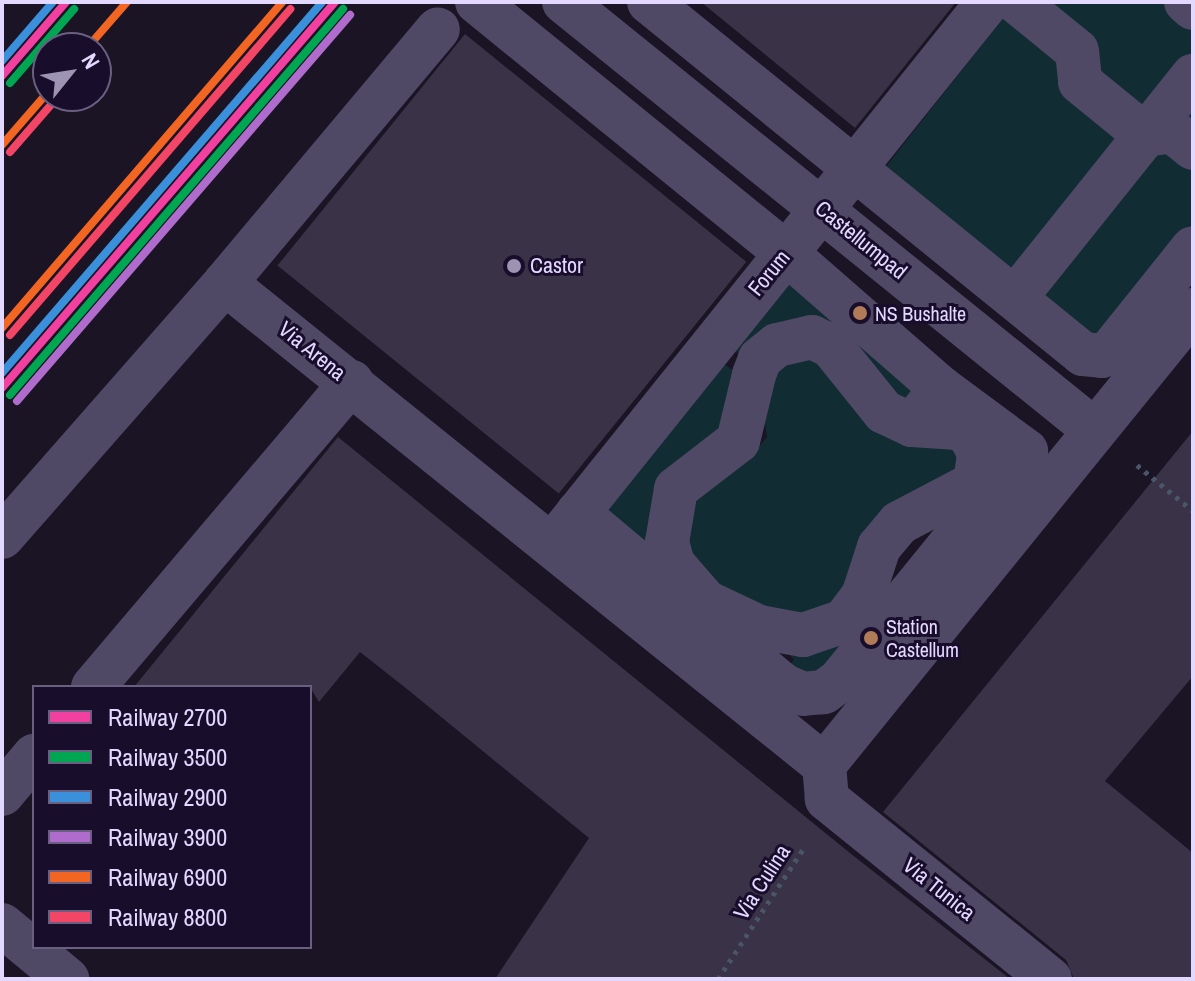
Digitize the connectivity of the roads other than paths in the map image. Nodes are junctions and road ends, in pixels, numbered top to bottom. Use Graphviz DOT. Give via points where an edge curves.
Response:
graph roads {
  1 [pos="564,2"];
  2 [pos="649,2"];
  3 [pos="988,2"];
  4 [pos="1017,2"];
  5 [pos="1186,2"];
  6 [pos="1193,8"];
  7 [pos="458,9"];
  8 [pos="1193,76"];
  9 [pos="1145,135"];
  10 [pos="1193,148"];
  11 [pos="856,166"];
  12 [pos="822,208"];
  13 [pos="1193,248"];
  14 [pos="785,252"];
  15 [pos="225,283"];
  16 [pos="1015,298"];
  17 [pos="1193,310"];
  18 [pos="714,342"];
  19 [pos="754,375"];
  20 [pos="352,382"];
  21 [pos="941,388"];
  22 [pos="912,425"];
  23 [pos="1093,429"];
  24 [pos="565,529"];
  25 [pos="2,537"];
  26 [pos="691,600"];
  27 [pos="865,622"];
  28 [pos="738,632"];
  29 [pos="95,685"];
  30 [pos="32,758"];
  31 [pos="825,782"];
  32 [pos="2,794"];
  33 [pos="2,925"];
  34 [pos="67,979"];
  35 [pos="1050,979"];
  1 -- 12 [label="street, Castellumpad"];
  2 -- 11 [label="street"];
  3 -- 11 [label="street, Forum"];
  4 -- 9 [label="street" via="1077,51 1080,82"];
  5 -- 6 [label="street"];
  7 -- 14 [label="street"];
  7 -- 15 [label="street"];
  8 -- 9 [label="street"];
  9 -- 10 [label="street" via="1172,131"];
  9 -- 16 [label="street"];
  11 -- 12 [label="street, Forum"];
  11 -- 16 [label="street"];
  12 -- 14 [label="street, Forum"];
  12 -- 23 [label="street, Castellumpad"];
  13 -- 16 [label="street" via="1102,356 1083,354"];
  14 -- 18 [label="street, Forum"];
  14 -- 21 [label="street"];
  15 -- 20 [label="street, Via Arena"];
  15 -- 25 [label="street"];
  17 -- 23 [label="street"];
  18 -- 19 [label="street"];
  18 -- 24 [label="street, Forum"];
  19 -- 22 [label="street" via="760,359 777,345 812,337 845,360 884,412"];
  19 -- 26 [label="street" via="738,441 682,483 669,509 667,542"];
  20 -- 24 [label="street"];
  20 -- 29 [label="street, Via Arena"];
  21 -- 22 [label="street"];
  21 -- 27 [label="street" via="1026,451"];
  22 -- 27 [label="street" via="958,428 970,435 979,453 975,483 899,523 879,547"];
  23 -- 31 [label="street"];
  24 -- 26 [label="street"];
  24 -- 31 [label="street"];
  26 -- 28 [label="street"];
  27 -- 28 [label="street" via="844,621 803,635"];
  27 -- 28 [label="street" via="839,681 824,692 803,694 783,685"];
  30 -- 32 [label="street"];
  31 -- 35 [label="street, Via Tunica"];
  33 -- 34 [label="street"];
}
